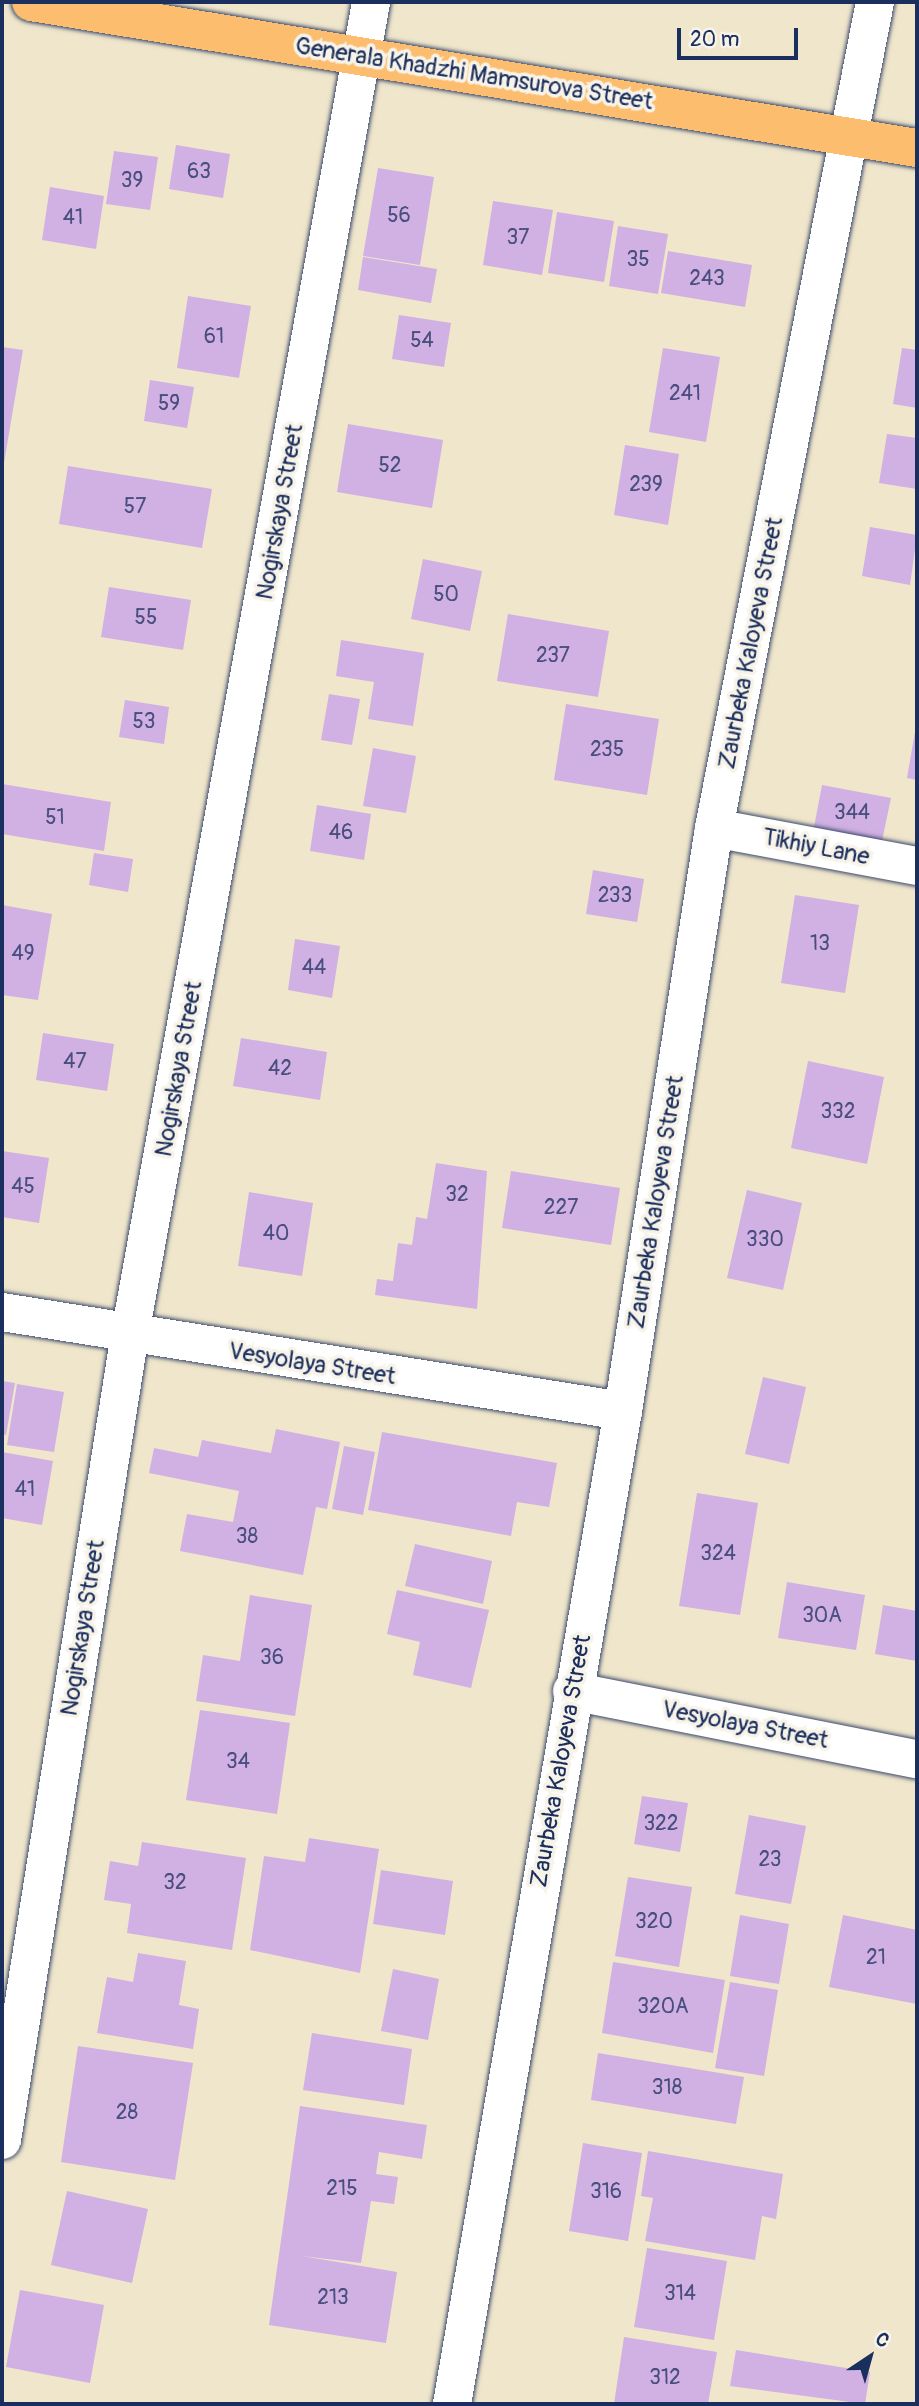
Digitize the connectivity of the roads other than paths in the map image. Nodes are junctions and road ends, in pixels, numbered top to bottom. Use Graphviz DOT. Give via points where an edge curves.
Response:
graph roads {
  1 [pos="31,2"];
  2 [pos="371,2"];
  3 [pos="875,2"];
  4 [pos="363,56"];
  5 [pos="850,136"];
  6 [pos="917,148"];
  7 [pos="715,828"];
  8 [pos="917,866"];
  9 [pos="2,1312"];
  10 [pos="130,1334"];
  11 [pos="623,1411"];
  12 [pos="572,1691"];
  13 [pos="917,1759"];
  14 [pos="2,2140"];
  15 [pos="452,2404"];
  1 -- 4 [label="main road, Generala Khadzhi Mamsurova Street"];
  2 -- 4 [label="street, Nogirskaya Street"];
  3 -- 5 [label="street, Zaurbeka Kaloyeva Street"];
  4 -- 5 [label="main road, Generala Khadzhi Mamsurova Street"];
  4 -- 10 [label="street, Nogirskaya Street"];
  5 -- 6 [label="main road, Generala Khadzhi Mamsurova Street"];
  5 -- 7 [label="street, Zaurbeka Kaloyeva Street"];
  7 -- 8 [label="street, Tikhiy Lane"];
  7 -- 11 [label="street, Zaurbeka Kaloyeva Street"];
  9 -- 10 [label="street, Vesyolaya Street"];
  10 -- 11 [label="street, Vesyolaya Street"];
  10 -- 14 [label="street, Nogirskaya Street"];
  11 -- 12 [label="street, Zaurbeka Kaloyeva Street"];
  12 -- 13 [label="street, Vesyolaya Street"];
  12 -- 15 [label="street, Zaurbeka Kaloyeva Street"];
}
